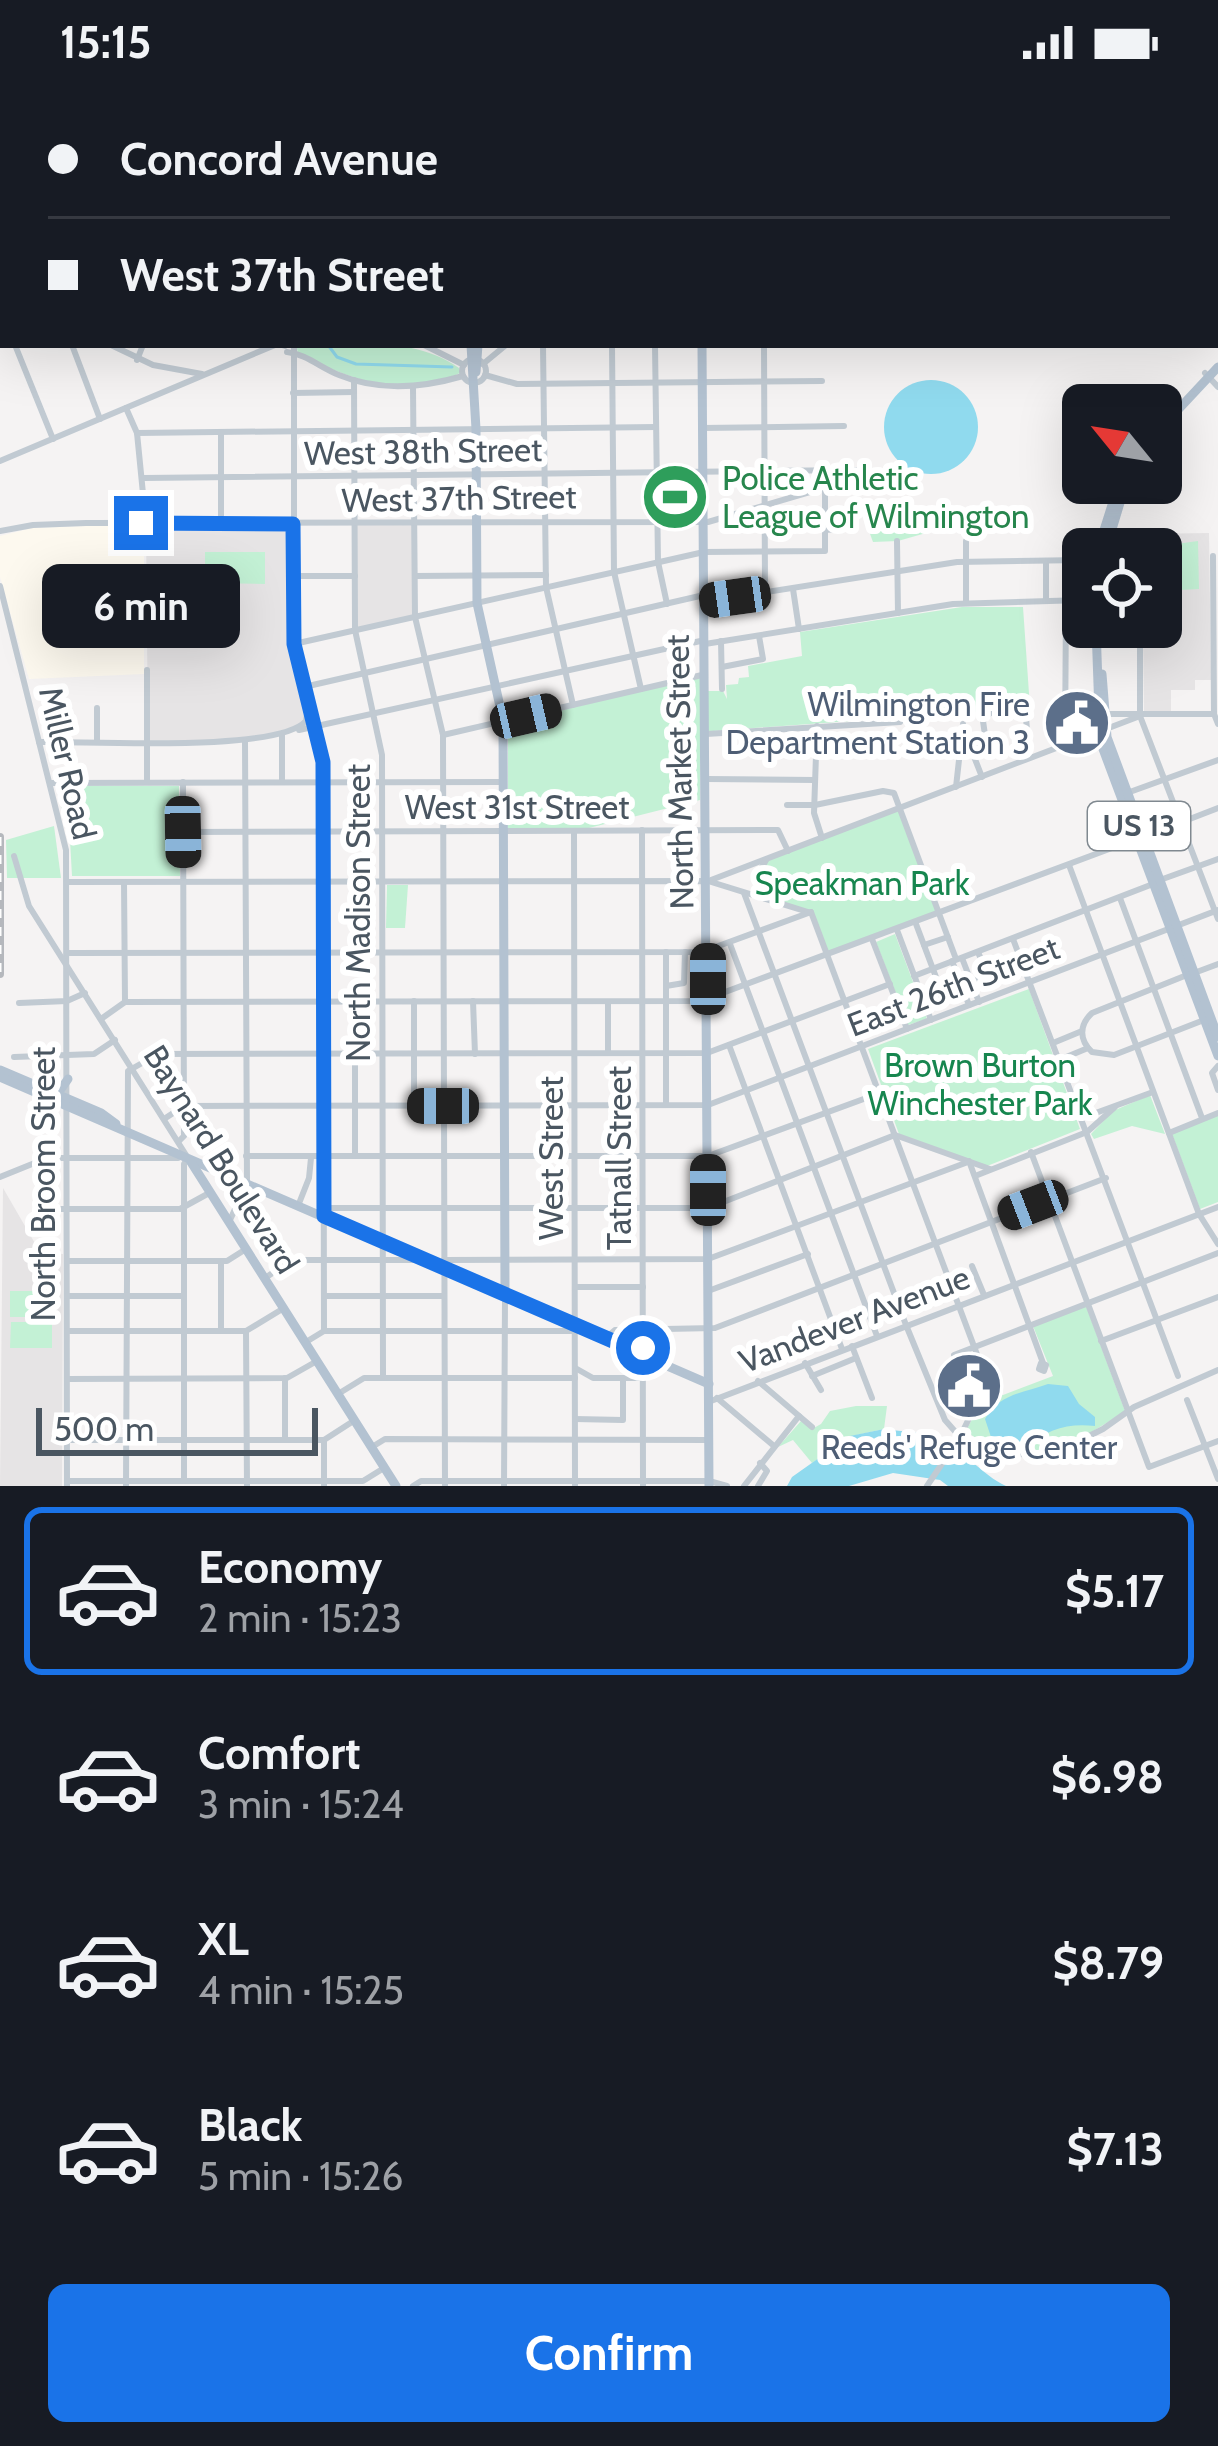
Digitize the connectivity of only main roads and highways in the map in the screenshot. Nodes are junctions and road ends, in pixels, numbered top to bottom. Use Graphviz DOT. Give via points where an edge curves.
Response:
graph roads {
  1 [pos="474,348"];
  2 [pos="702,348"];
  3 [pos="1212,368"];
  4 [pos="1182,401"];
  5 [pos="1099,648"];
  6 [pos="1099,648"];
  7 [pos="1101,732"];
  8 [pos="1157,879"];
  9 [pos="1190,974"];
  10 [pos="1218,1037"];
  11 [pos="1218,1052"];
  12 [pos="0,1073"];
  13 [pos="68,1079"];
  14 [pos="50,1092"];
  15 [pos="67,1103"];
  16 [pos="188,1158"];
  17 [pos="505,1294"];
  18 [pos="709,1384"];
  19 [pos="709,1483"];
  20 [pos="396,1486"];
  1 -- 17 [label="main road" via="477,603 503,720"];
  2 -- 18 [label="main road, North Market Street"];
  3 -- 4 [label="main road"];
  5 -- 7 [label="main road, US 13"];
  6 -- 7 [label="main road, US 13"];
  7 -- 8 [label="main road, US 13"];
  7 -- 8 [label="main road, US 13"];
  8 -- 9 [label="main road, US 13"];
  9 -- 10 [label="main road, US 13"];
  9 -- 11 [label="main road, US 13"];
  12 -- 14 [label="main road"];
  12 -- 15 [label="main road"];
  13 -- 14 [label="main road"];
  14 -- 15 [label="main road"];
  15 -- 16 [label="main road" via="174,1145"];
  16 -- 17 [label="main road"];
  16 -- 20 [label="main road, Baynard Boulevard"];
  17 -- 18 [label="main road"];
  18 -- 19 [label="main road, North Market Street"];
}
